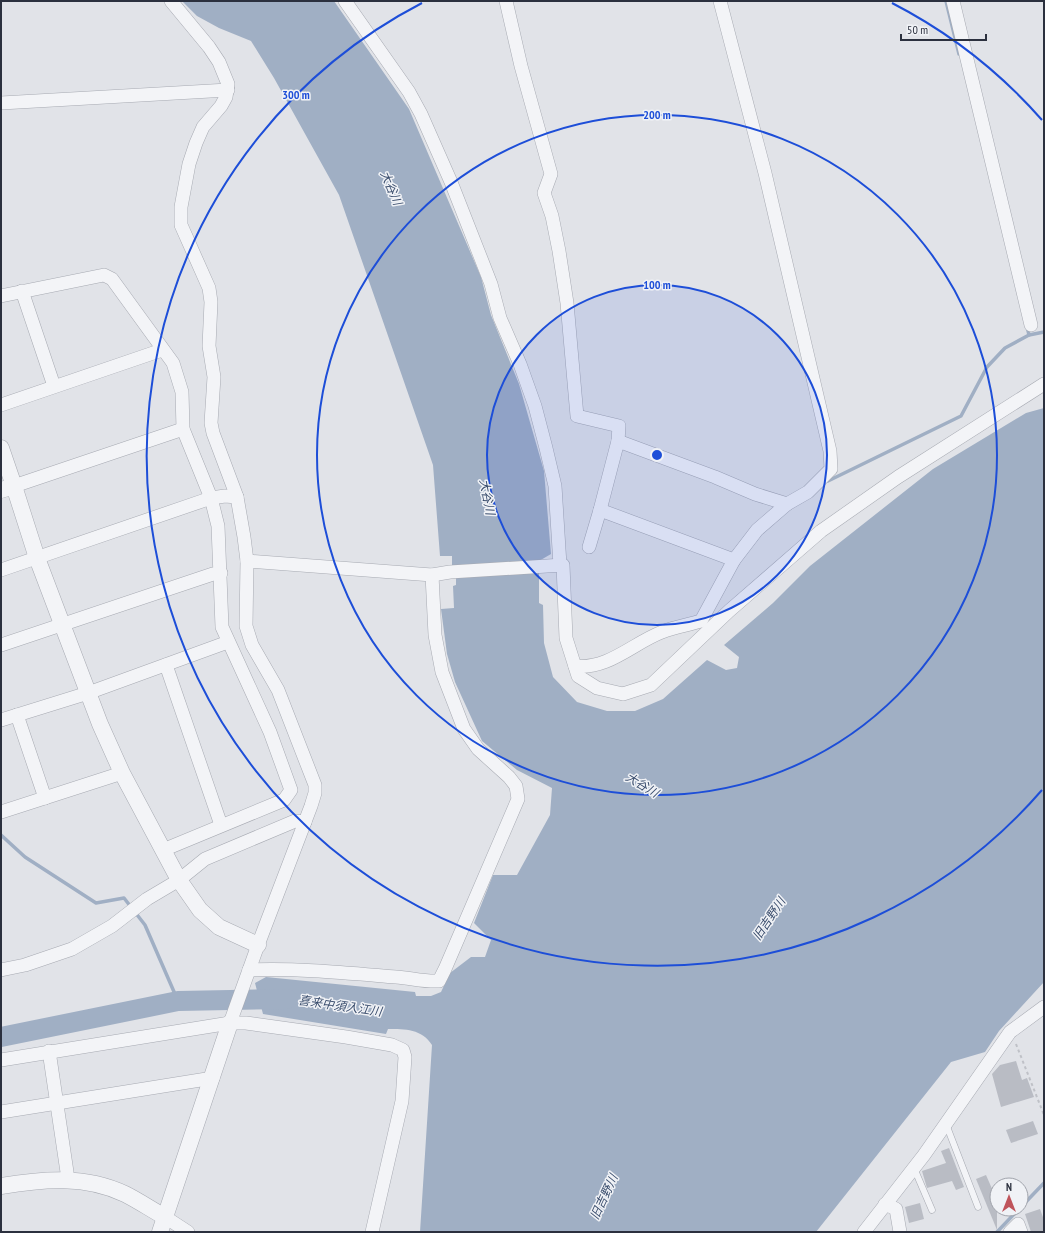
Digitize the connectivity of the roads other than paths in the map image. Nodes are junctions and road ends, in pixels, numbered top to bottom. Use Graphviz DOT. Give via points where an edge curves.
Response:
graph roads {
  1 [pos="171,1"];
  2 [pos="345,1"];
  3 [pos="506,1"];
  4 [pos="720,1"];
  5 [pos="953,1"];
  6 [pos="228,90"];
  7 [pos="1,104"];
  8 [pos="22,291"];
  9 [pos="1,296"];
  10 [pos="1031,325"];
  11 [pos="162,350"];
  12 [pos="1044,384"];
  13 [pos="54,386"];
  14 [pos="1,405"];
  15 [pos="183,429"];
  16 [pos="618,441"];
  17 [pos="1,448"];
  18 [pos="7,488"];
  19 [pos="236,497"];
  20 [pos="211,498"];
  21 [pos="786,504"];
  22 [pos="600,510"];
  23 [pos="589,547"];
  24 [pos="37,558"];
  25 [pos="734,560"];
  26 [pos="247,561"];
  27 [pos="555,565"];
  28 [pos="1,570"];
  29 [pos="221,573"];
  30 [pos="432,575"];
  31 [pos="62,624"];
  32 [pos="228,642"];
  33 [pos="1,645"];
  34 [pos="166,665"];
  35 [pos="576,666"];
  36 [pos="88,693"];
  37 [pos="18,715"];
  38 [pos="1,720"];
  39 [pos="122,773"];
  40 [pos="45,798"];
  41 [pos="1,812"];
  42 [pos="305,822"];
  43 [pos="222,825"];
  44 [pos="163,850"];
  45 [pos="179,880"];
  46 [pos="258,945"];
  47 [pos="1,970"];
  48 [pos="248,973"];
  49 [pos="1044,1008"];
  50 [pos="232,1019"];
  51 [pos="49,1052"];
  52 [pos="1,1060"];
  53 [pos="213,1078"];
  54 [pos="58,1102"];
  55 [pos="1,1112"];
  56 [pos="946,1124"];
  57 [pos="914,1168"];
  58 [pos="67,1180"];
  59 [pos="1,1186"];
  60 [pos="885,1204"];
  61 [pos="978,1207"];
  62 [pos="932,1210"];
  63 [pos="162,1225"];
  64 [pos="188,1232"];
  65 [pos="372,1232"];
  66 [pos="864,1232"];
  67 [pos="900,1232"];
  68 [pos="1010,1232"];
  69 [pos="1021,1232"];
  1 -- 6 [label="street" via="218,62 225,75"];
  2 -- 27 [label="street" via="409,92 421,114 491,284 500,318 535,406 555,486"];
  3 -- 16 [label="street" via="550,174 544,193 560,251 568,304 577,416 619,426"];
  4 -- 21 [label="street" via="765,173 830,451 831,469 808,492"];
  5 -- 10 [label="street"];
  6 -- 7 [label="street"];
  6 -- 19 [label="street" via="221,106 204,127 196,143 186,178 181,225 209,288 212,302 209,346 214,377 213,433"];
  8 -- 9 [label="street"];
  8 -- 11 [label="street" via="104,275 112,279"];
  8 -- 13 [label="street"];
  11 -- 13 [label="street"];
  11 -- 15 [label="street" via="173,363 182,392"];
  12 -- 35 [label="street" via="898,477 822,531 729,611 651,685 623,694 597,688 578,676"];
  13 -- 14 [label="street"];
  15 -- 18 [label="street"];
  15 -- 20 [label="street"];
  16 -- 21 [label="street"];
  16 -- 22 [label="street"];
  17 -- 18 [label="street"];
  18 -- 24 [label="street"];
  19 -- 20 [label="street"];
  19 -- 26 [label="street"];
  20 -- 24 [label="street"];
  20 -- 29 [label="street" via="218,526"];
  21 -- 25 [label="street" via="757,530"];
  22 -- 23 [label="street"];
  22 -- 25 [label="street"];
  24 -- 28 [label="street"];
  24 -- 31 [label="street"];
  25 -- 35 [label="street" via="701,621 663,631 602,664"];
  26 -- 30 [label="street"];
  26 -- 42 [label="street" via="246,626 252,645 278,690 315,785 315,794"];
  27 -- 30 [label="street"];
  27 -- 35 [label="street" via="563,565 566,638"];
  29 -- 31 [label="street"];
  29 -- 32 [label="street" via="222,627"];
  30 -- 48 [label="street" via="435,635 442,672 464,729 478,749 516,786 518,799 445,969 439,981 427,982 400,977 281,969"];
  31 -- 33 [label="street"];
  31 -- 36 [label="street"];
  32 -- 34 [label="street"];
  32 -- 43 [label="street" via="270,732 291,790 284,800"];
  34 -- 36 [label="street"];
  34 -- 43 [label="street"];
  36 -- 37 [label="street"];
  36 -- 39 [label="street"];
  37 -- 38 [label="street"];
  37 -- 40 [label="street"];
  39 -- 40 [label="street"];
  39 -- 44 [label="street"];
  40 -- 41 [label="street"];
  42 -- 45 [label="street" via="295,821 205,859"];
  42 -- 46 [label="street"];
  43 -- 44 [label="street"];
  44 -- 45 [label="street"];
  45 -- 46 [label="street" via="200,910 219,927"];
  45 -- 47 [label="street" via="147,899 112,926 72,949 25,965"];
  46 -- 48 [label="street"];
  48 -- 50 [label="street"];
  49 -- 56 [label="street" via="1010,1032"];
  50 -- 51 [label="street"];
  50 -- 53 [label="street"];
  50 -- 65 [label="street" via="392,1045 403,1050 405,1057 402,1101"];
  51 -- 52 [label="street"];
  51 -- 54 [label="street"];
  53 -- 54 [label="street"];
  53 -- 63 [label="street"];
  54 -- 55 [label="street"];
  54 -- 58 [label="street"];
  56 -- 57 [label="street"];
  56 -- 61 [label="lane"];
  57 -- 60 [label="street"];
  57 -- 62 [label="lane"];
  58 -- 59 [label="street" via="49,1179"];
  58 -- 63 [label="street" via="78,1180 125,1194"];
  60 -- 66 [label="street"];
  60 -- 67 [label="street" via="896,1209"];
  63 -- 64 [label="street"];
  68 -- 69 [label="street" via="1018,1224"];
}
